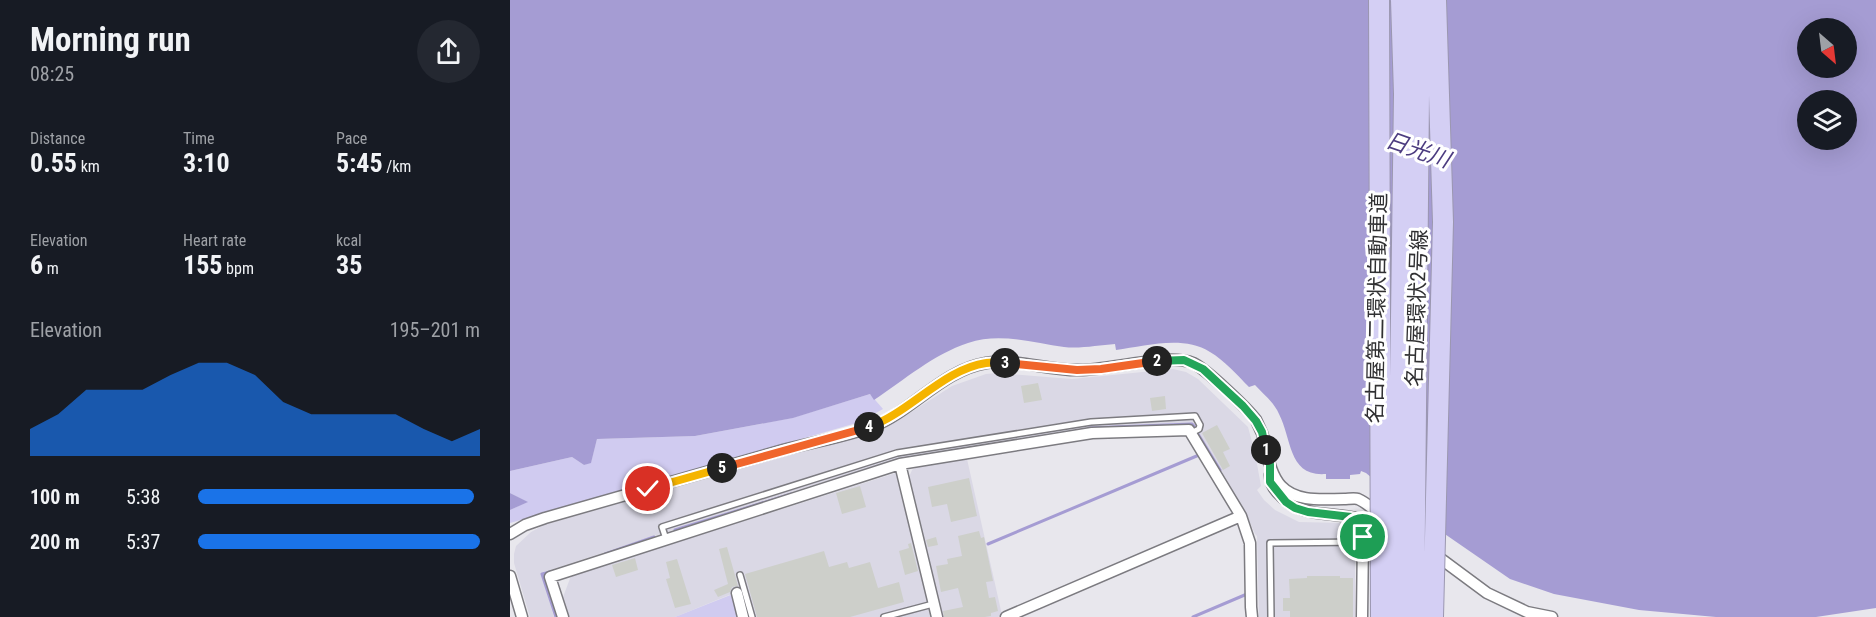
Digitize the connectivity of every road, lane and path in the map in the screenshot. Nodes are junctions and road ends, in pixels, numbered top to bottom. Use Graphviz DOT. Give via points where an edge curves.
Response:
graph roads {
  1 [pos="1379,0"];
  2 [pos="1401,0"];
  3 [pos="1416,0"];
  4 [pos="1436,0"];
  5 [pos="1191,433"];
  6 [pos="897,453"];
  7 [pos="900,464"];
  8 [pos="1270,464"];
  9 [pos="1241,516"];
  10 [pos="510,534"];
  11 [pos="666,540"];
  12 [pos="1363,542"];
  13 [pos="740,575"];
  14 [pos="510,576"];
  15 [pos="737,593"];
  16 [pos="933,604"];
  17 [pos="522,617"];
  18 [pos="563,617"];
  19 [pos="742,617"];
  20 [pos="752,617"];
  21 [pos="884,617"];
  22 [pos="936,617"];
  23 [pos="1006,617"];
  24 [pos="1252,617"];
  25 [pos="1271,617"];
  26 [pos="1362,617"];
  27 [pos="1381,617"];
  28 [pos="1397,617"];
  29 [pos="1414,617"];
  30 [pos="1433,617"];
  31 [pos="1552,617"];
  1 -- 27 [label="highway, 名古屋環状2号線, bridge"];
  2 -- 28 [label="highway, 名古屋第二環状自動車道, bridge" via="1404,94"];
  3 -- 29 [label="highway, 名古屋第二環状自動車道, bridge" via="1419,95"];
  4 -- 30 [label="highway, 名古屋環状2号線, bridge" via="1443,222"];
  5 -- 6 [label="lane" via="1200,425 1195,416 1091,422"];
  5 -- 7 [label="street" via="1092,433"];
  5 -- 9 [label="street"];
  6 -- 7 [label="lane"];
  6 -- 11 [label="lane" via="662,527"];
  7 -- 11 [label="street"];
  7 -- 16 [label="street"];
  8 -- 10 [label="street" via="1256,421 1203,369 1184,360 1077,370 987,363 945,381 876,425 545,518"];
  8 -- 12 [label="street" via="1270,482 1286,502 1308,512 1359,519"];
  8 -- 31 [label="street" via="1282,488 1291,494 1309,499 1358,499 1487,593 1527,612"];
  9 -- 23 [label="street"];
  9 -- 24 [label="street" via="1250,543"];
  11 -- 18 [label="street" via="550,577"];
  12 -- 25 [label="lane" via="1270,543"];
  12 -- 26 [label="street"];
  13 -- 20 [label="lane"];
  14 -- 17 [label="street"];
  15 -- 19 [label="street"];
  16 -- 21 [label="lane"];
  16 -- 22 [label="street"];
}
